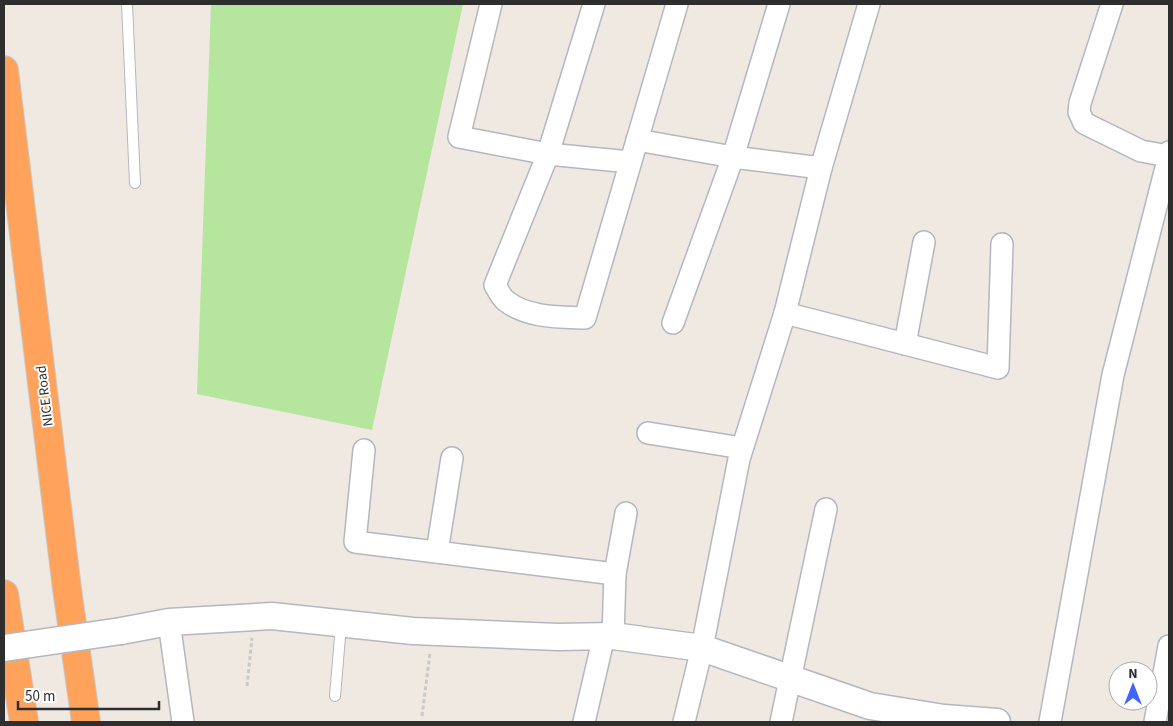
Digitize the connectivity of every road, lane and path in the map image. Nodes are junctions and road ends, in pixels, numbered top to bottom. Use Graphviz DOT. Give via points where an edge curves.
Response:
graph roads {
  1 [pos="127,4"];
  2 [pos="492,4"];
  3 [pos="594,4"];
  4 [pos="677,4"];
  5 [pos="778,4"];
  6 [pos="869,4"];
  7 [pos="1112,4"];
  8 [pos="4,70"];
  9 [pos="636,140"];
  10 [pos="548,154"];
  11 [pos="1169,155"];
  12 [pos="733,157"];
  13 [pos="630,162"];
  14 [pos="821,168"];
  15 [pos="135,183"];
  16 [pos="924,242"];
  17 [pos="1002,244"];
  18 [pos="785,313"];
  19 [pos="673,323"];
  20 [pos="905,344"];
  21 [pos="648,433"];
  22 [pos="742,448"];
  23 [pos="364,450"];
  24 [pos="452,458"];
  25 [pos="826,509"];
  26 [pos="626,513"];
  27 [pos="437,552"];
  28 [pos="615,574"];
  29 [pos="4,594"];
  30 [pos="254,617"];
  31 [pos="169,622"];
  32 [pos="341,624"];
  33 [pos="432,632"];
  34 [pos="608,636"];
  35 [pos="1169,646"];
  36 [pos="4,648"];
  37 [pos="702,648"];
  38 [pos="791,678"];
  39 [pos="247,686"];
  40 [pos="335,696"];
  41 [pos="868,714"];
  42 [pos="422,716"];
  43 [pos="24,722"];
  44 [pos="86,722"];
  45 [pos="183,722"];
  46 [pos="584,722"];
  47 [pos="684,722"];
  48 [pos="781,722"];
  49 [pos="996,722"];
  50 [pos="1050,722"];
  51 [pos="1155,722"];
  1 -- 15 [label="lane"];
  2 -- 10 [label="street" via="459,137"];
  3 -- 10 [label="street"];
  4 -- 9 [label="street"];
  5 -- 12 [label="street"];
  6 -- 14 [label="street"];
  7 -- 11 [label="street" via="1079,112 1084,123 1097,131 1141,151"];
  8 -- 44 [label="highway, NICE Road"];
  9 -- 12 [label="street"];
  9 -- 13 [label="street"];
  10 -- 13 [label="street"];
  10 -- 13 [label="street" via="495,285 505,300 521,309 547,316 585,318"];
  11 -- 50 [label="street" via="1113,375"];
  12 -- 14 [label="street"];
  12 -- 19 [label="street"];
  14 -- 18 [label="street"];
  16 -- 20 [label="street"];
  17 -- 20 [label="street" via="998,368"];
  18 -- 20 [label="street"];
  18 -- 22 [label="street"];
  21 -- 22 [label="street"];
  22 -- 37 [label="street"];
  23 -- 27 [label="street" via="355,542"];
  24 -- 27 [label="street"];
  25 -- 38 [label="street"];
  26 -- 28 [label="street"];
  27 -- 28 [label="street"];
  28 -- 34 [label="street"];
  29 -- 43 [label="highway"];
  30 -- 31 [label="street"];
  30 -- 32 [label="street"];
  30 -- 39 [label="path"];
  31 -- 36 [label="street, bridge"];
  31 -- 45 [label="street"];
  32 -- 33 [label="street"];
  32 -- 40 [label="lane"];
  33 -- 34 [label="street"];
  33 -- 42 [label="path"];
  34 -- 37 [label="street"];
  34 -- 46 [label="street"];
  35 -- 51 [label="street"];
  37 -- 38 [label="street"];
  37 -- 47 [label="street"];
  38 -- 41 [label="street"];
  38 -- 48 [label="street"];
  41 -- 49 [label="street"];
}
